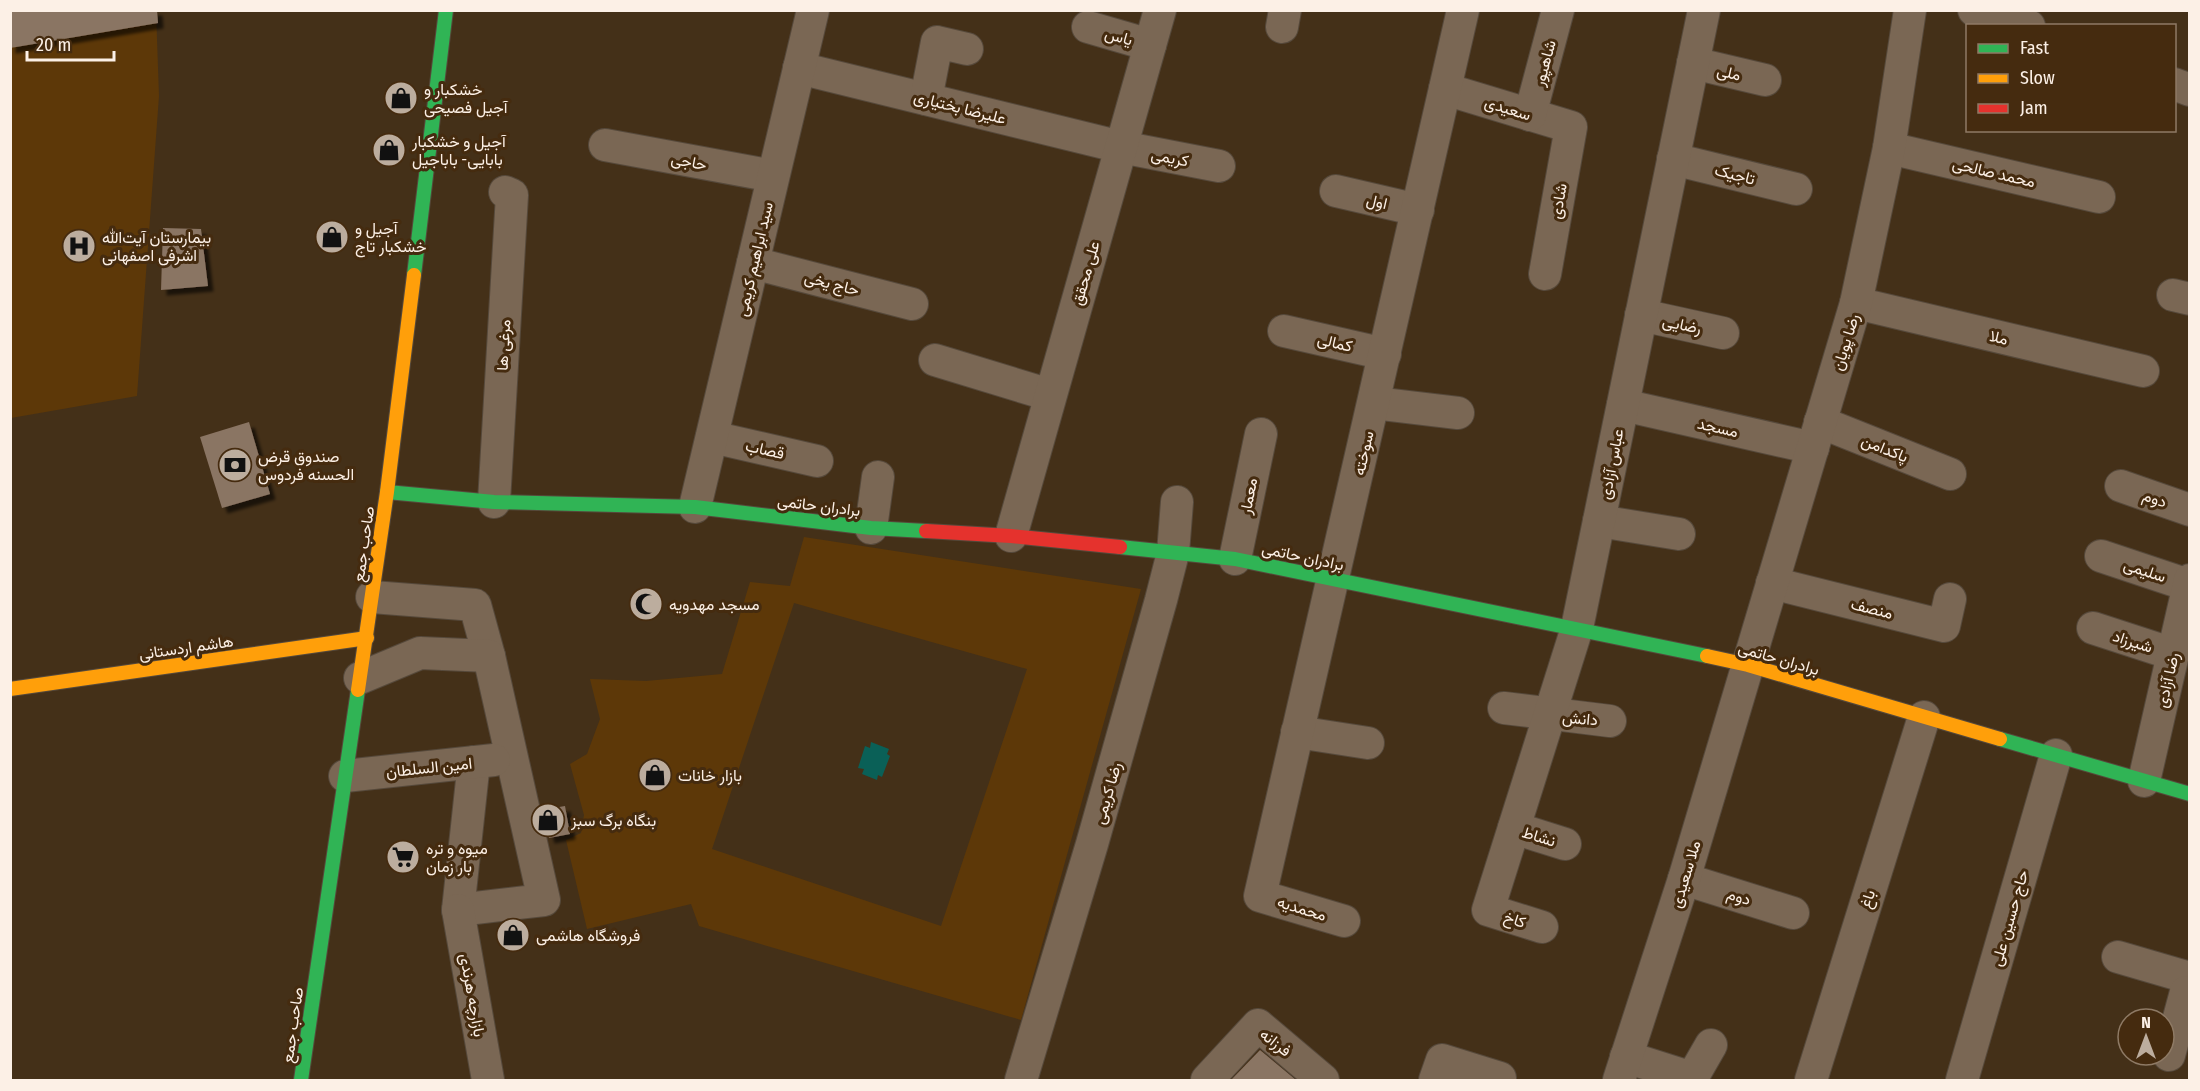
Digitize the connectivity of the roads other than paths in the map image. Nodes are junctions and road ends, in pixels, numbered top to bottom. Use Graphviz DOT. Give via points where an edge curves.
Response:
graph roads {
  1 [pos="446,10"];
  2 [pos="813,10"];
  3 [pos="1160,10"];
  4 [pos="1463,10"];
  5 [pos="1558,10"];
  6 [pos="1704,10"];
  7 [pos="1910,10"];
  8 [pos="1974,10"];
  9 [pos="2022,24"];
  10 [pos="1088,27"];
  11 [pos="1150,45"];
  12 [pos="967,49"];
  13 [pos="1693,63"];
  14 [pos="799,68"];
  15 [pos="1765,80"];
  16 [pos="2176,84"];
  17 [pos="1445,89"];
  18 [pos="2190,90"];
  19 [pos="926,99"];
  20 [pos="1530,115"];
  21 [pos="1571,127"];
  22 [pos="605,145"];
  23 [pos="1121,147"];
  24 [pos="1889,148"];
  25 [pos="1673,159"];
  26 [pos="1219,166"];
  27 [pos="773,176"];
  28 [pos="1796,189"];
  29 [pos="1336,191"];
  30 [pos="505,192"];
  31 [pos="2099,197"];
  32 [pos="1418,210"];
  33 [pos="753,263"];
  34 [pos="1545,274"];
  35 [pos="1856,303"];
  36 [pos="912,304"];
  37 [pos="1641,315"];
  38 [pos="1284,331"];
  39 [pos="1723,333"];
  40 [pos="1385,354"];
  41 [pos="935,360"];
  42 [pos="2143,371"];
  43 [pos="1050,395"];
  44 [pos="1374,403"];
  45 [pos="1623,405"];
  46 [pos="1458,413"];
  47 [pos="1261,434"];
  48 [pos="1816,435"];
  49 [pos="712,437"];
  50 [pos="817,461"];
  51 [pos="1950,474"];
  52 [pos="878,477"];
  53 [pos="2121,486"];
  54 [pos="387,492"];
  55 [pos="494,502"];
  56 [pos="1177,502"];
  57 [pos="695,507"];
  58 [pos="2190,510"];
  59 [pos="1599,521"];
  60 [pos="871,528"];
  61 [pos="1679,534"];
  62 [pos="1011,537"];
  63 [pos="1173,553"];
  64 [pos="2101,556"];
  65 [pos="1235,559"];
  66 [pos="1334,580"];
  67 [pos="2189,582"];
  68 [pos="1772,583"];
  69 [pos="372,597"];
  70 [pos="1950,599"];
  71 [pos="1577,628"];
  72 [pos="2093,628"];
  73 [pos="367,638"];
  74 [pos="2173,654"];
  75 [pos="489,656"];
  76 [pos="1748,665"];
  77 [pos="360,678"];
  78 [pos="10,689"];
  79 [pos="1504,708"];
  80 [pos="1550,715"];
  81 [pos="1923,717"];
  82 [pos="1610,721"];
  83 [pos="1297,732"];
  84 [pos="1368,743"];
  85 [pos="2056,755"];
  86 [pos="512,759"];
  87 [pos="474,762"];
  88 [pos="345,776"];
  89 [pos="2144,781"];
  90 [pos="2190,794"];
  91 [pos="1514,828"];
  92 [pos="1565,844"];
  93 [pos="1684,879"];
  94 [pos="1260,896"];
  95 [pos="458,910"];
  96 [pos="1488,910"];
  97 [pos="1793,913"];
  98 [pos="1344,921"];
  99 [pos="1542,927"];
  100 [pos="2118,957"];
  101 [pos="2189,986"];
  102 [pos="2176,1031"];
  103 [pos="1711,1045"];
  104 [pos="1622,1069"];
  105 [pos="1439,1070"];
  106 [pos="1500,1078"];
  107 [pos="301,1080"];
  108 [pos="488,1080"];
  109 [pos="1021,1080"];
  110 [pos="1207,1080"];
  111 [pos="1323,1080"];
  112 [pos="1811,1080"];
  113 [pos="1962,1080"];
  1 -- 54 [label="street, صاحب جمع"];
  2 -- 14 [label="street, سید ابراهیم کریمی"];
  3 -- 11 [label="street, علی محقق"];
  4 -- 17 [label="street, سوخته"];
  5 -- 20 [label="street, شاهپور"];
  6 -- 13 [label="street, عباس آزادی"];
  7 -- 24 [label="street, رضا پویان"];
  8 -- 9 [label="street"];
  10 -- 11 [label="street, یاس"];
  11 -- 23 [label="street, علی محقق"];
  12 -- 19 [label="street" via="937,42"];
  13 -- 15 [label="street, ملی"];
  13 -- 25 [label="street, عباس آزادی"];
  14 -- 19 [label="street, علیرضا بختیاری"];
  14 -- 27 [label="street, سید ابراهیم کریمی"];
  16 -- 18 [label="street"];
  17 -- 20 [label="street, سعیدی"];
  17 -- 32 [label="street, سوخته"];
  19 -- 23 [label="street, علیرضا بختیاری"];
  20 -- 21 [label="street, سعیدی"];
  21 -- 34 [label="street, شادی"];
  22 -- 27 [label="street, حاجی"];
  23 -- 26 [label="street, کریمی"];
  23 -- 43 [label="street, علی محقق"];
  24 -- 31 [label="street, محمد صالحی"];
  24 -- 35 [label="street, رضا پویان"];
  25 -- 28 [label="street, تاجیک"];
  25 -- 37 [label="street, عباس آزادی"];
  27 -- 33 [label="street, سید ابراهیم کریمی"];
  29 -- 32 [label="street, اول"];
  30 -- 55 [label="street, مرغی ها" via="512,195"];
  32 -- 40 [label="street, سوخته"];
  33 -- 36 [label="street, حاج یخی"];
  33 -- 49 [label="street, سید ابراهیم کریمی"];
  35 -- 42 [label="street, ملا"];
  35 -- 48 [label="street, رضا پویان"];
  37 -- 39 [label="street, رضایی"];
  37 -- 45 [label="street, عباس آزادی"];
  38 -- 40 [label="street, کمالی"];
  40 -- 44 [label="street, سوخته"];
  41 -- 43 [label="street"];
  43 -- 62 [label="street, علی محقق"];
  44 -- 46 [label="street"];
  44 -- 66 [label="street, سوخته"];
  45 -- 48 [label="street, مسجد"];
  45 -- 59 [label="street, عباس آزادی"];
  47 -- 65 [label="street, معمار"];
  48 -- 51 [label="street, پاکدامن"];
  48 -- 68 [label="street, رضا پویان"];
  49 -- 50 [label="street, قصاب"];
  49 -- 57 [label="street, سید ابراهیم کریمی"];
  52 -- 60 [label="street"];
  53 -- 58 [label="street, دوم"];
  54 -- 55 [label="street, برادران حاتمی"];
  54 -- 69 [label="street, صاحب جمع"];
  55 -- 57 [label="street, برادران حاتمی"];
  56 -- 63 [label="street, رضا کریمی"];
  57 -- 60 [label="street, برادران حاتمی"];
  59 -- 61 [label="street"];
  59 -- 71 [label="street, عباس آزادی"];
  60 -- 62 [label="street, برادران حاتمی"];
  62 -- 63 [label="street, برادران حاتمی"];
  63 -- 65 [label="street, برادران حاتمی"];
  63 -- 109 [label="street, رضا کریمی"];
  64 -- 67 [label="street, سلیمی"];
  65 -- 66 [label="street, برادران حاتمی"];
  66 -- 71 [label="street, برادران حاتمی"];
  66 -- 83 [label="street, سوخته"];
  67 -- 74 [label="street, رضا آزادی"];
  68 -- 70 [label="street, منصف" via="1944,626"];
  68 -- 76 [label="street, رضا پویان"];
  69 -- 73 [label="street, صاحب جمع"];
  69 -- 75 [label="street" via="475,605"];
  71 -- 76 [label="street, برادران حاتمی"];
  71 -- 80 [label="street, عباس آزادی"];
  72 -- 74 [label="street, شیرزاد"];
  73 -- 77 [label="street, صاحب جمع"];
  73 -- 78 [label="street, هاشم اردستانی"];
  74 -- 89 [label="street, رضا آزادی"];
  75 -- 77 [label="street" via="420,653"];
  75 -- 86 [label="street"];
  76 -- 81 [label="street, برادران حاتمی"];
  76 -- 93 [label="street, ملا سعیدی"];
  77 -- 88 [label="street, صاحب جمع"];
  79 -- 80 [label="street, دانش"];
  80 -- 82 [label="street, دانش"];
  80 -- 91 [label="street, عباس آزادی"];
  81 -- 85 [label="street, برادران حاتمی"];
  81 -- 112 [label="street, باغ"];
  83 -- 84 [label="street"];
  83 -- 94 [label="street, سوخته"];
  85 -- 89 [label="street, برادران حاتمی"];
  85 -- 113 [label="street, حاج حسین علی"];
  86 -- 87 [label="street, امین السلطان"];
  86 -- 95 [label="street" via="544,900"];
  87 -- 88 [label="street, امین السلطان"];
  87 -- 95 [label="street, بازارچه هرندی"];
  88 -- 107 [label="street, صاحب جمع"];
  89 -- 90 [label="street, برادران حاتمی"];
  91 -- 92 [label="street, نشاط"];
  91 -- 96 [label="street, عباس آزادی"];
  93 -- 97 [label="street, دوم"];
  93 -- 104 [label="street, ملا سعیدی"];
  94 -- 98 [label="street, محمدیه"];
  95 -- 108 [label="street, بازارچه هرندی"];
  96 -- 99 [label="street, کاخ"];
  100 -- 101 [label="street"];
  101 -- 102 [label="street"];
  103 -- 104 [label="street" via="1692,1078"];
  105 -- 106 [label="street"];
  110 -- 111 [label="street, فرزانه" via="1258,1025"];
}
